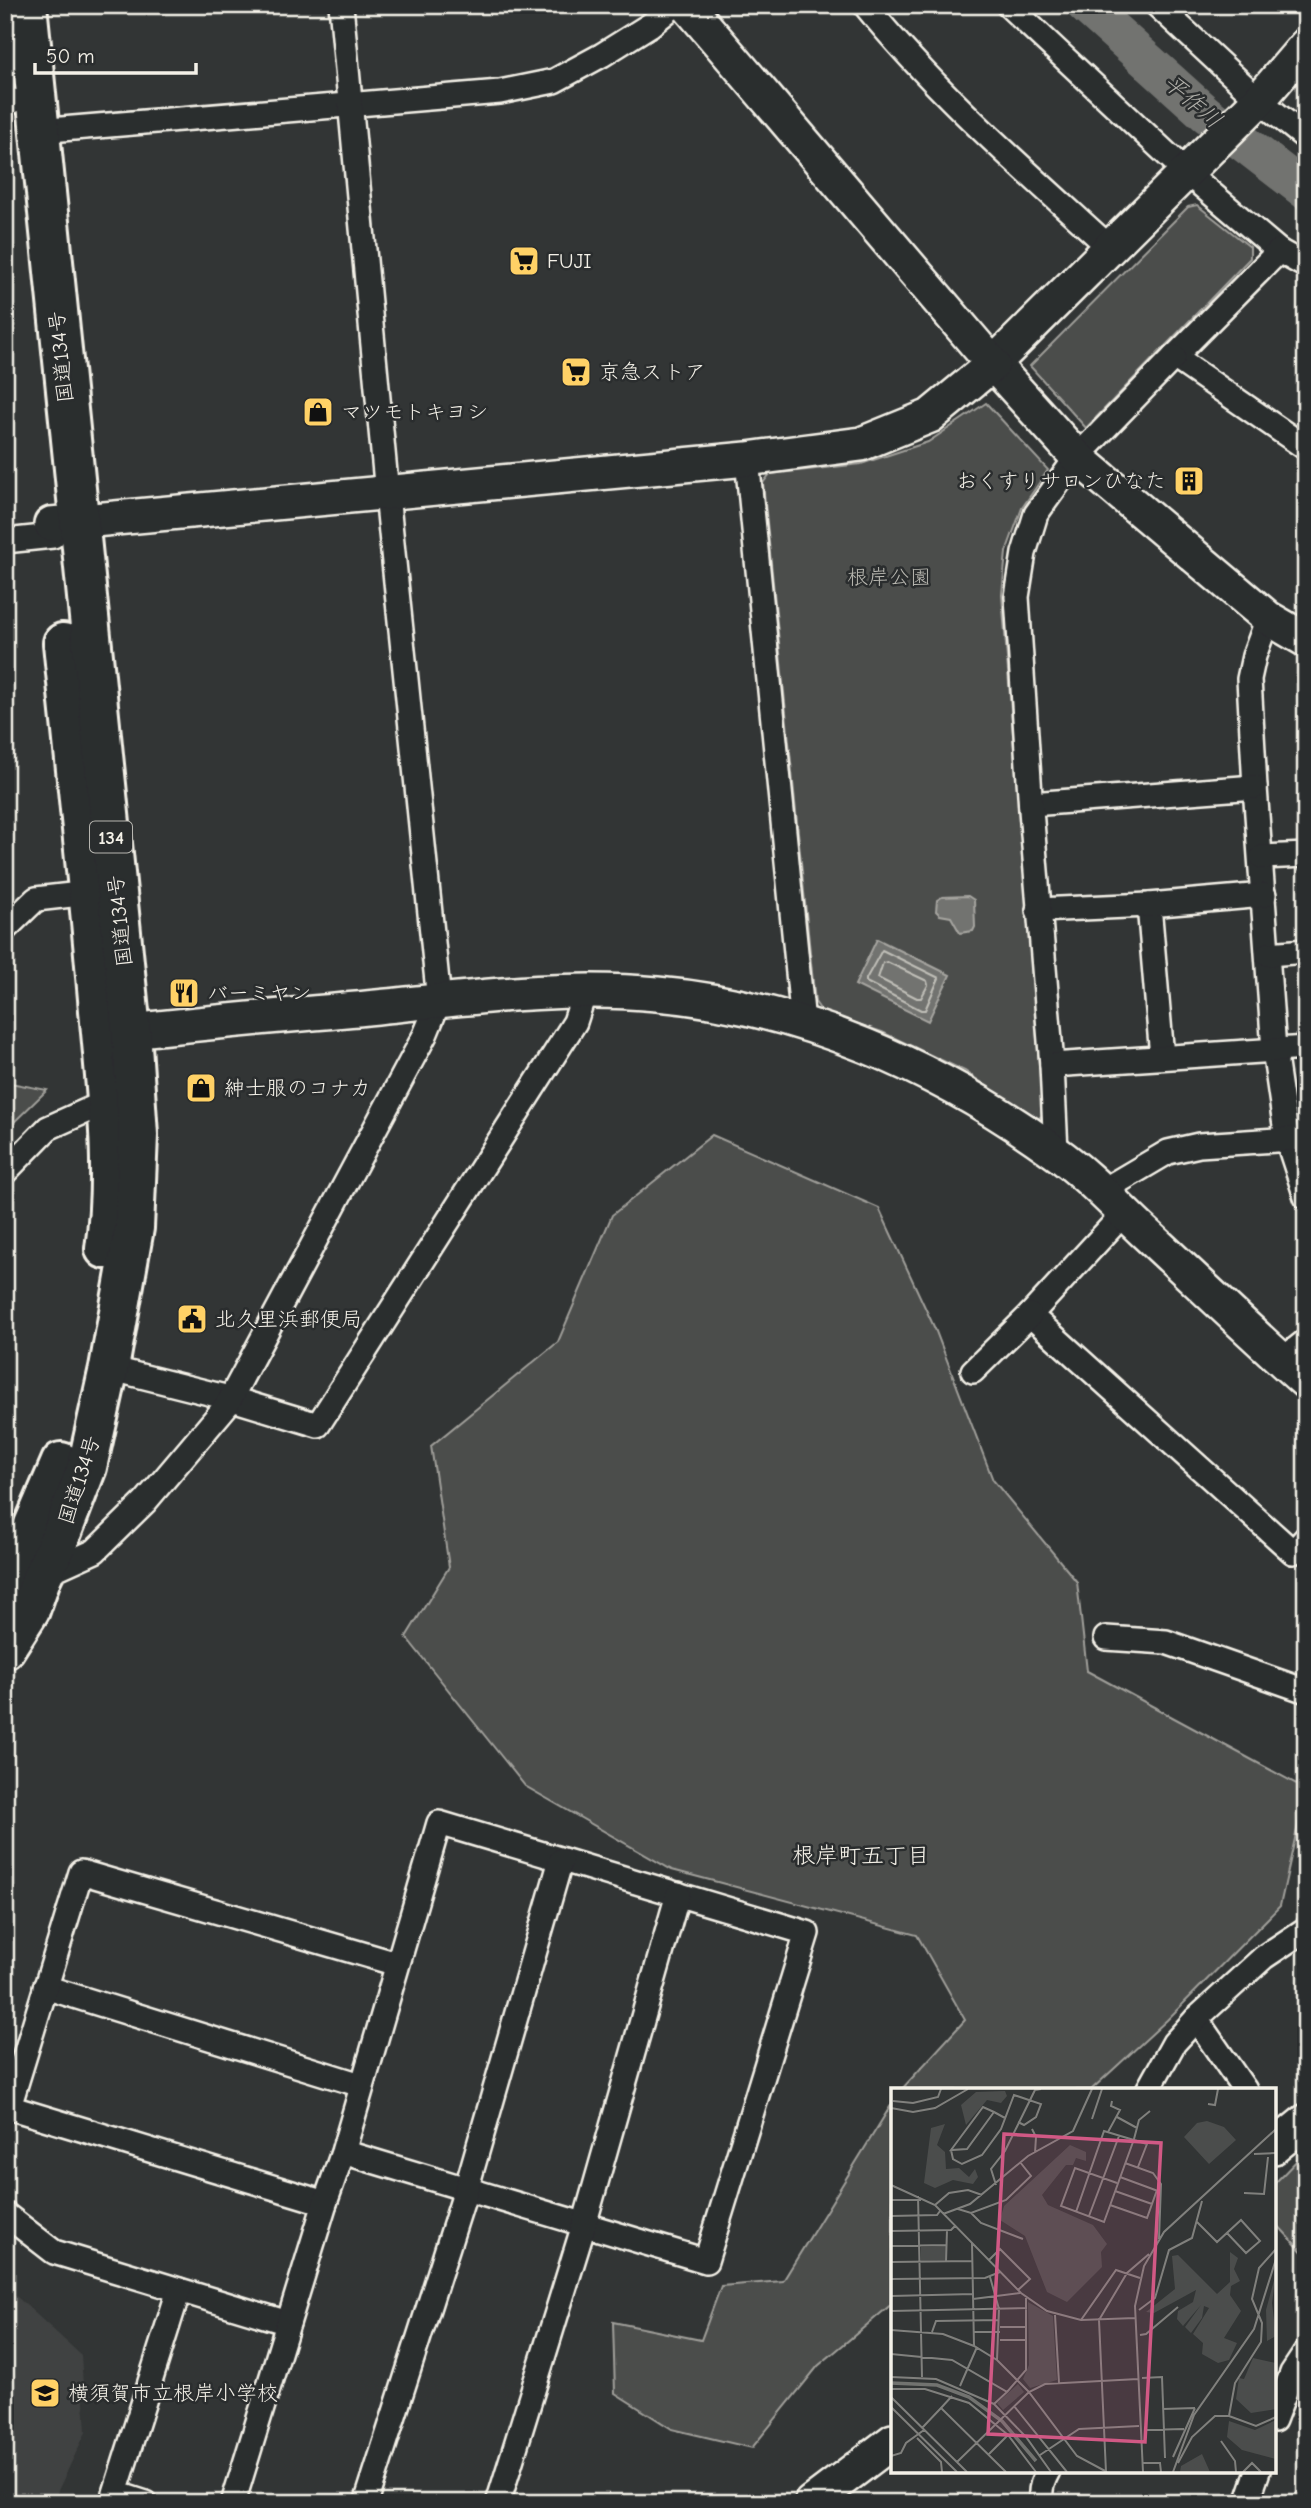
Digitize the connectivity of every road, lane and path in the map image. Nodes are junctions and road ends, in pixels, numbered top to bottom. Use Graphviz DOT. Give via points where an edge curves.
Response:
graph roads {
  1 [pos="27,5"];
  2 [pos="341,5"];
  3 [pos="675,5"];
  4 [pos="687,5"];
  5 [pos="865,5"];
  6 [pos="1008,5"];
  7 [pos="1157,5"];
  8 [pos="5,27"];
  9 [pos="1306,45"];
  10 [pos="9,102"];
  11 [pos="1256,102"];
  12 [pos="351,104"];
  13 [pos="38,131"];
  14 [pos="1306,138"];
  15 [pos="1191,168"];
  16 [pos="1109,247"];
  17 [pos="1279,251"];
  18 [pos="1306,266"];
  19 [pos="1174,357"];
  20 [pos="993,364"];
  21 [pos="1306,448"];
  22 [pos="1077,457"];
  23 [pos="747,459"];
  24 [pos="387,494"];
  25 [pos="61,527"];
  26 [pos="5,541"];
  27 [pos="1268,618"];
  28 [pos="1306,640"];
  29 [pos="1255,788"];
  30 [pos="1031,804"];
  31 [pos="1306,855"];
  32 [pos="1262,857"];
  33 [pos="89,893"];
  34 [pos="1264,895"];
  35 [pos="1149,905"];
  36 [pos="1038,910"];
  37 [pos="5,929"];
  38 [pos="1306,951"];
  39 [pos="1268,954"];
  40 [pos="584,991"];
  41 [pos="439,1001"];
  42 [pos="803,1023"];
  43 [pos="116,1033"];
  44 [pos="1306,1048"];
  45 [pos="1274,1050"];
  46 [pos="1162,1057"];
  47 [pos="1052,1065"];
  48 [pos="106,1102"];
  49 [pos="1296,1138"];
  50 [pos="1056,1152"];
  51 [pos="5,1172"];
  52 [pos="1306,1197"];
  53 [pos="1113,1202"];
  54 [pos="1030,1315"];
  55 [pos="1298,1361"];
  56 [pos="109,1368"];
  57 [pos="973,1371"];
  58 [pos="229,1398"];
  59 [pos="1306,1538"];
  60 [pos="42,1576"];
  61 [pos="5,1592"];
  62 [pos="1106,1638"];
  63 [pos="5,1649"];
  64 [pos="1306,1691"];
  65 [pos="561,1860"];
  66 [pos="678,1894"];
  67 [pos="1306,1929"];
  68 [pos="397,1964"];
  69 [pos="45,1987"];
  70 [pos="1196,2019"];
  71 [pos="361,2085"];
  72 [pos="1149,2088"];
  73 [pos="1244,2088"];
  74 [pos="7,2107"];
  75 [pos="343,2152"];
  76 [pos="466,2190"];
  77 [pos="325,2203"];
  78 [pos="5,2214"];
  79 [pos="584,2225"];
  80 [pos="179,2290"];
  81 [pos="288,2323"];
  82 [pos="1306,2352"];
  83 [pos="1276,2415"];
  84 [pos="891,2443"];
  85 [pos="1047,2473"];
  86 [pos="1257,2473"];
  87 [pos="146,2503"];
  88 [pos="233,2503"];
  89 [pos="366,2503"];
  90 [pos="498,2503"];
  91 [pos="811,2503"];
  92 [pos="1043,2503"];
  93 [pos="1247,2503"];
  1 -- 13 [label="highway, 国道134号 / 134"];
  2 -- 12 [label="street"];
  3 -- 12 [label="street" via="631,37 554,81 500,92"];
  4 -- 20 [label="street"];
  5 -- 16 [label="street" via="907,55"];
  6 -- 15 [label="street"];
  7 -- 11 [label="street"];
  8 -- 10 [label="highway, 国道134号 / 134"];
  9 -- 11 [label="street"];
  10 -- 25 [label="highway, 国道134号 / 134"];
  11 -- 14 [label="street"];
  11 -- 15 [label="street"];
  12 -- 13 [label="street"];
  12 -- 24 [label="street"];
  13 -- 25 [label="highway, 国道134号 / 134"];
  15 -- 16 [label="street"];
  15 -- 17 [label="street"];
  16 -- 20 [label="street"];
  17 -- 18 [label="street"];
  17 -- 19 [label="street"];
  19 -- 21 [label="street"];
  19 -- 22 [label="street"];
  20 -- 22 [label="street"];
  20 -- 23 [label="street" via="930,416 861,444"];
  22 -- 27 [label="street"];
  22 -- 30 [label="street" via="1037,514 1024,553 1017,597"];
  23 -- 24 [label="street"];
  23 -- 42 [label="street"];
  24 -- 25 [label="street"];
  24 -- 41 [label="street"];
  25 -- 26 [label="street"];
  25 -- 33 [label="highway, 国道134号 / 134"];
  25 -- 43 [label="highway, 国道134号 / 134"];
  27 -- 28 [label="street"];
  27 -- 29 [label="street" via="1249,679"];
  29 -- 30 [label="street"];
  29 -- 32 [label="street"];
  30 -- 36 [label="street"];
  31 -- 32 [label="street"];
  32 -- 34 [label="street"];
  33 -- 37 [label="street" via="36,899"];
  33 -- 43 [label="highway, 国道134号 / 134"];
  34 -- 35 [label="street"];
  34 -- 39 [label="street"];
  35 -- 36 [label="street"];
  35 -- 46 [label="street"];
  36 -- 47 [label="street"];
  38 -- 39 [label="street"];
  39 -- 45 [label="street"];
  40 -- 41 [label="street"];
  40 -- 42 [label="street" via="658,994"];
  40 -- 58 [label="street" via="575,1022 318,1425"];
  41 -- 43 [label="street"];
  41 -- 58 [label="street" via="425,1035"];
  42 -- 50 [label="street" via="874,1049 971,1097"];
  43 -- 48 [label="highway, 国道134号 / 134"];
  43 -- 56 [label="highway, 国道134号 / 134" via="138,1135 134,1228"];
  44 -- 45 [label="street"];
  45 -- 46 [label="street"];
  45 -- 49 [label="street"];
  46 -- 47 [label="street"];
  47 -- 50 [label="street"];
  48 -- 51 [label="street" via="48,1128"];
  48 -- 61 [label="highway, 国道134号 / 134" via="108,1226 89,1360 63,1459"];
  49 -- 52 [label="street"];
  49 -- 53 [label="street" via="1199,1145 1168,1152"];
  50 -- 53 [label="street"];
  53 -- 54 [label="street"];
  53 -- 55 [label="street"];
  54 -- 57 [label="street"];
  54 -- 59 [label="street" via="1293,1552"];
  56 -- 58 [label="street"];
  56 -- 60 [label="highway, 国道134号 / 134" via="87,1467"];
  58 -- 60 [label="street" via="145,1502 95,1551"];
  60 -- 63 [label="highway, 国道134号 / 134" via="30,1610"];
  62 -- 64 [label="street" via="1166,1642"];
  65 -- 66 [label="street"];
  65 -- 68 [label="street" via="439,1823"];
  65 -- 76 [label="street"];
  66 -- 79 [label="street"];
  66 -- 79 [label="street" via="807,1933 706,2261"];
  67 -- 70 [label="street" via="1264,1957"];
  68 -- 69 [label="street" via="81,1872"];
  68 -- 71 [label="street"];
  69 -- 71 [label="street"];
  69 -- 74 [label="street"];
  70 -- 72 [label="street" via="1174,2043"];
  70 -- 73 [label="street"];
  71 -- 75 [label="street"];
  74 -- 77 [label="street"];
  75 -- 76 [label="street"];
  75 -- 77 [label="street"];
  76 -- 79 [label="street"];
  76 -- 89 [label="street"];
  77 -- 81 [label="street"];
  78 -- 80 [label="street" via="54,2252"];
  79 -- 90 [label="street"];
  80 -- 81 [label="street"];
  80 -- 87 [label="street" via="115,2493"];
  81 -- 88 [label="street"];
  82 -- 83 [label="street" via="1292,2373"];
  84 -- 91 [label="street"];
  85 -- 92 [label="street" via="1040,2497"];
  86 -- 93 [label="street"];
}
